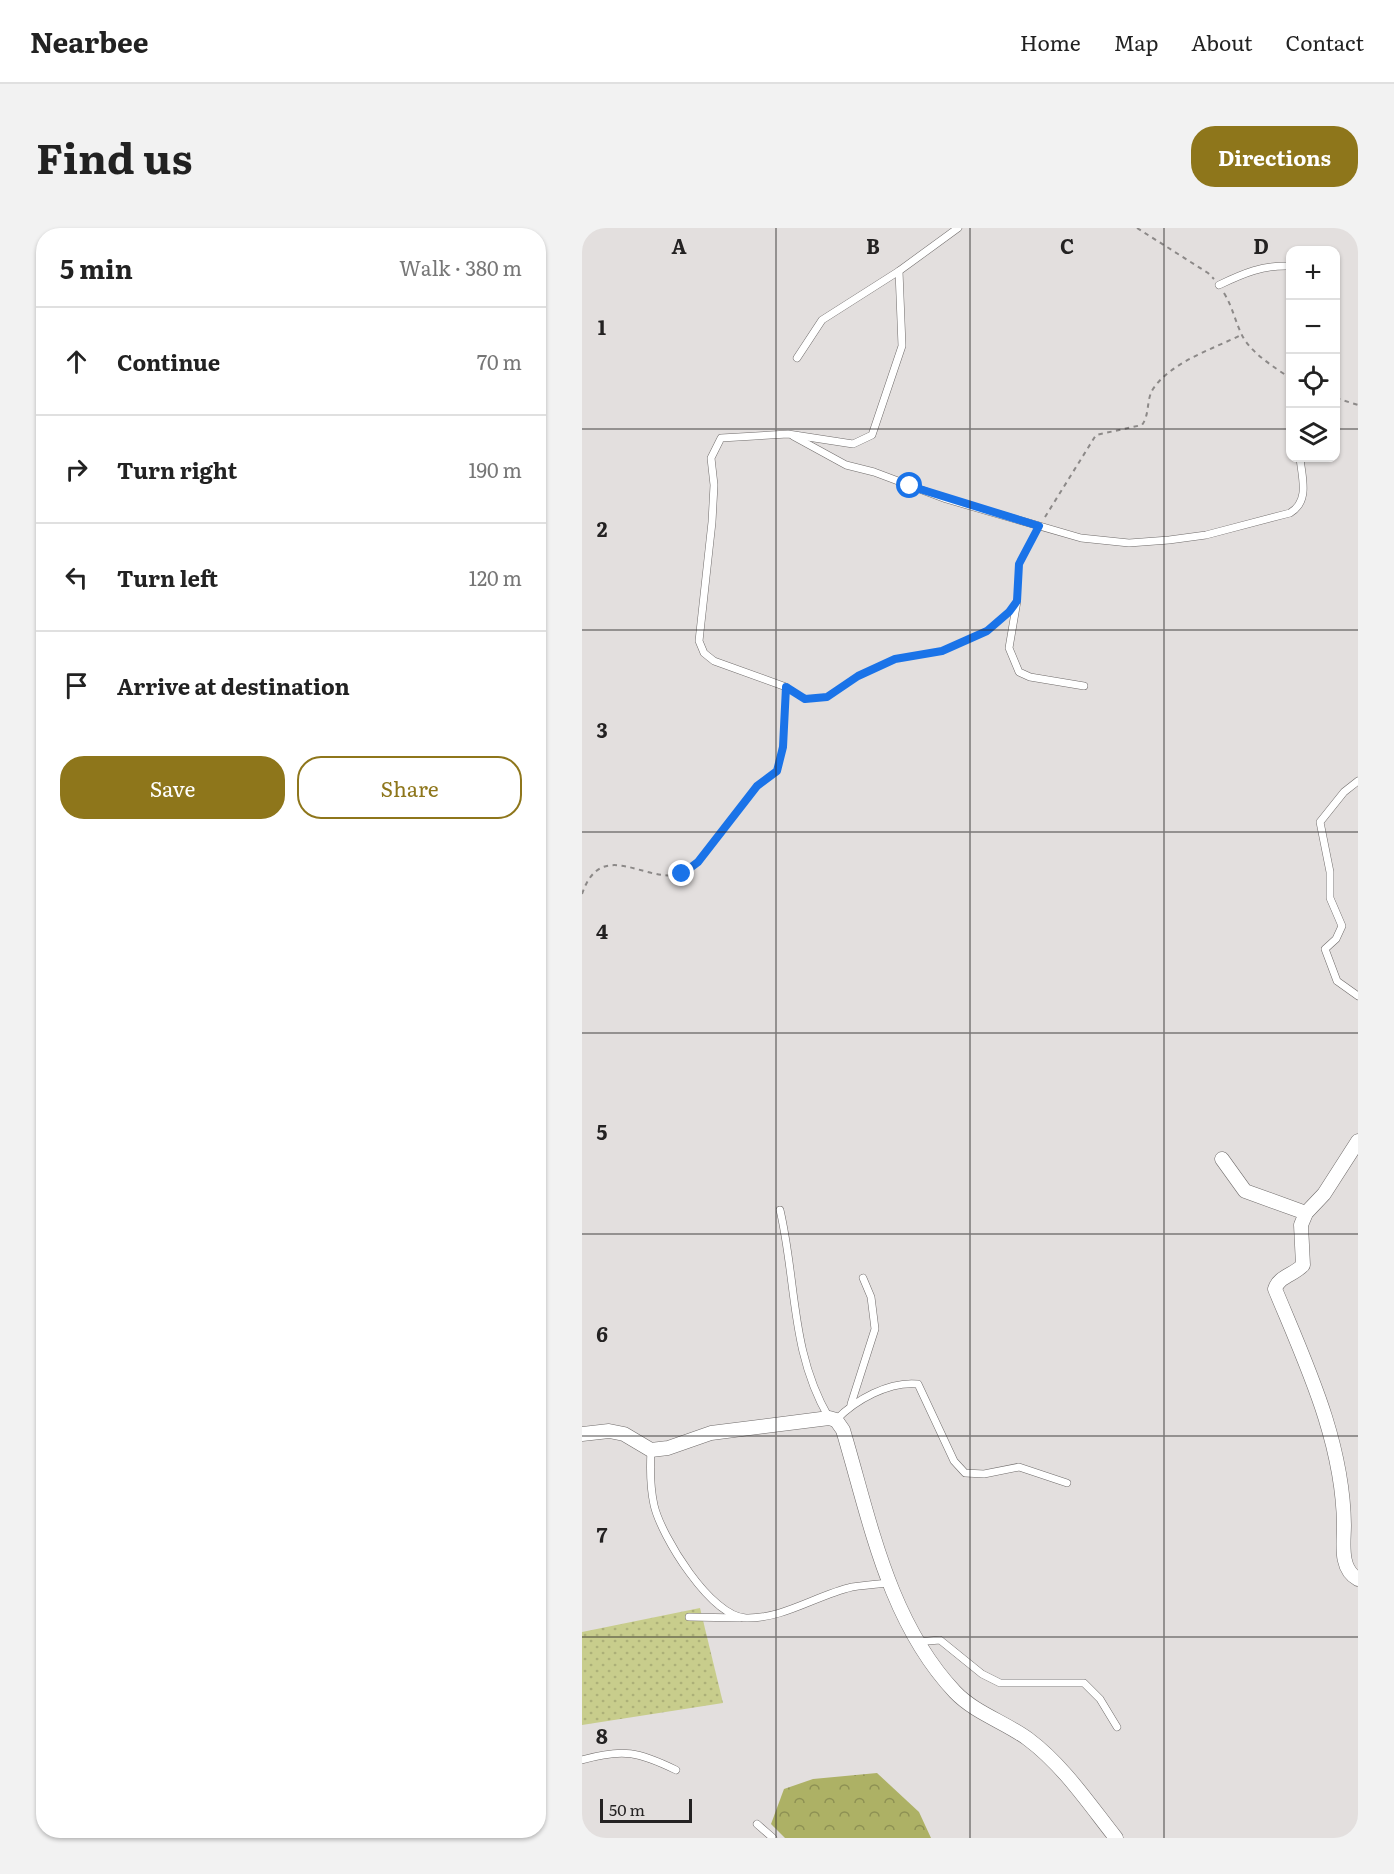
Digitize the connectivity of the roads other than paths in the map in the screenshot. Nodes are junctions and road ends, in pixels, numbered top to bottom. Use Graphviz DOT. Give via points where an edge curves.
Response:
graph roads {
  1 [pos="958,228"];
  2 [pos="1286,266"];
  3 [pos="899,271"];
  4 [pos="1220,285"];
  5 [pos="797,358"];
  6 [pos="788,434"];
  7 [pos="1300,462"];
  8 [pos="1017,601"];
  9 [pos="1084,686"];
  10 [pos="786,687"];
  11 [pos="1358,781"];
  12 [pos="1358,996"];
  13 [pos="1358,1141"];
  14 [pos="1222,1159"];
  15 [pos="780,1210"];
  16 [pos="1306,1213"];
  17 [pos="863,1278"];
  18 [pos="851,1404"];
  19 [pos="833,1419"];
  20 [pos="582,1434"];
  21 [pos="651,1450"];
  22 [pos="1067,1483"];
  23 [pos="1351,1508"];
  24 [pos="1358,1579"];
  25 [pos="889,1583"];
  26 [pos="688,1617"];
  27 [pos="744,1618"];
  28 [pos="916,1642"];
  29 [pos="1117,1727"];
  30 [pos="582,1760"];
  31 [pos="676,1770"];
  32 [pos="757,1824"];
  33 [pos="773,1838"];
  34 [pos="1116,1838"];
  1 -- 3 [label="lane"];
  2 -- 4 [label="lane" via="1250,270"];
  3 -- 5 [label="lane" via="822,320"];
  3 -- 6 [label="lane" via="902,346 872,435 853,444"];
  6 -- 7 [label="lane" via="846,465 946,499 1080,538 1129,543 1206,535 1290,513 1302,501 1304,492"];
  6 -- 10 [label="lane" via="721,438 711,458 712,522 699,641 704,653 714,661"];
  8 -- 9 [label="lane" via="1009,648 1019,672"];
  11 -- 12 [label="lane" via="1320,822 1330,872 1330,898 1342,926 1325,949 1337,981"];
  13 -- 16 [label="street" via="1324,1194"];
  14 -- 16 [label="street" via="1245,1191"];
  15 -- 19 [label="lane" via="798,1337 814,1392"];
  16 -- 23 [label="street" via="1301,1225 1303,1265 1277,1282 1275,1289 1326,1414"];
  17 -- 18 [label="lane" via="871,1297 875,1329"];
  18 -- 19 [label="lane"];
  18 -- 22 [label="lane" via="898,1385 918,1384 954,1461 965,1473 984,1474 1019,1467"];
  19 -- 21 [label="street" via="711,1433"];
  19 -- 25 [label="street" via="843,1430"];
  20 -- 21 [label="street" via="624,1434"];
  21 -- 27 [label="lane" via="655,1507 673,1545 701,1590 719,1608"];
  23 -- 24 [label="street" via="1345,1565"];
  25 -- 27 [label="lane" via="852,1587 771,1615"];
  25 -- 28 [label="street"];
  26 -- 27 [label="lane"];
  28 -- 29 [label="lane" via="940,1640 982,1674 1000,1683 1084,1683 1100,1699"];
  28 -- 34 [label="street" via="957,1693 1045,1753"];
  30 -- 31 [label="lane" via="624,1752 646,1755"];
  32 -- 33 [label="lane"];
}
